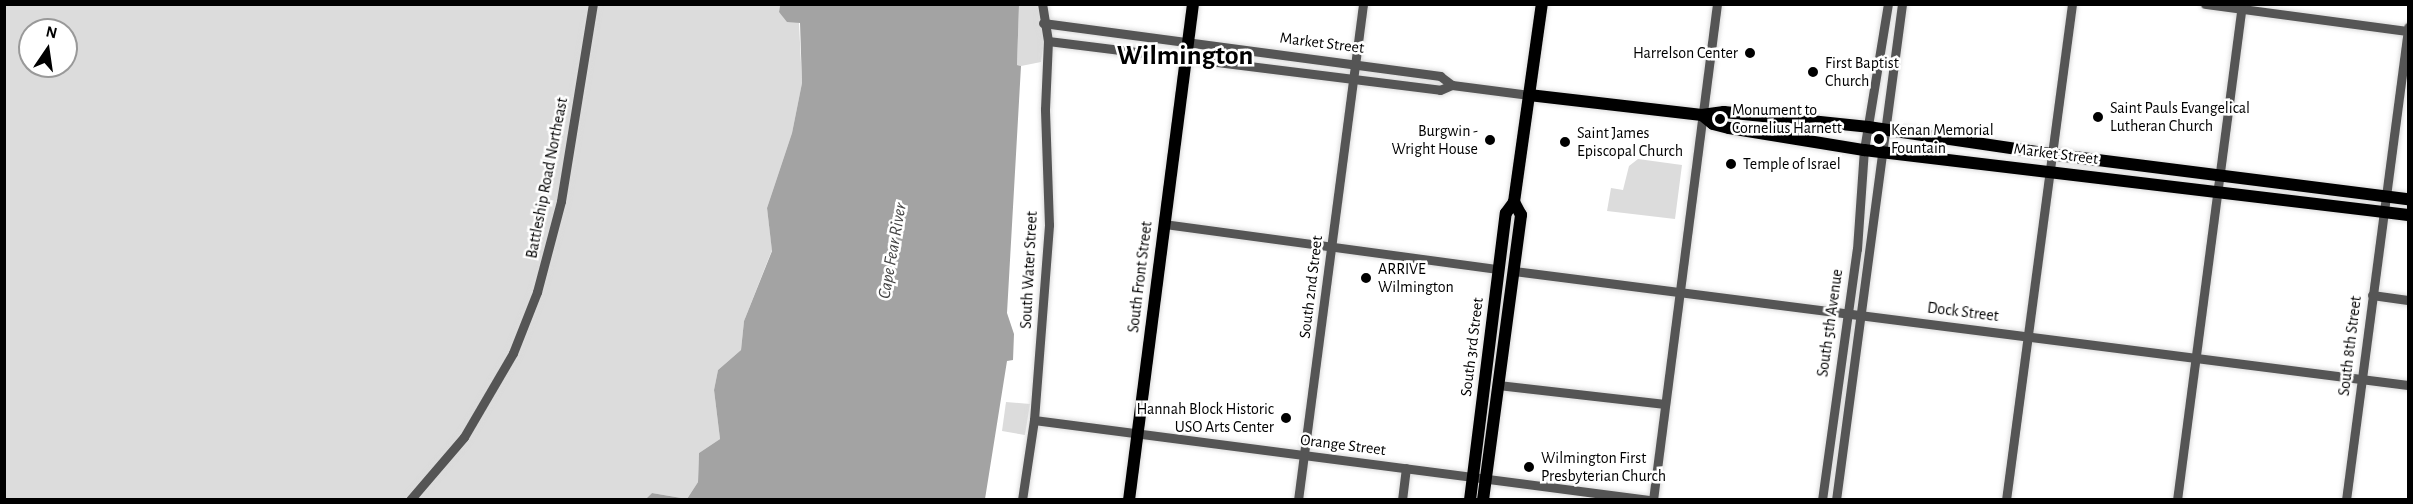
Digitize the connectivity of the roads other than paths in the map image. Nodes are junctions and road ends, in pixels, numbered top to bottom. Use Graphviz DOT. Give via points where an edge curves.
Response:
graph roads {
  1 [pos="593,4"];
  2 [pos="1042,4"];
  3 [pos="1193,4"];
  4 [pos="1363,4"];
  5 [pos="1542,4"];
  6 [pos="1717,4"];
  7 [pos="1888,4"];
  8 [pos="1902,4"];
  9 [pos="2072,4"];
  10 [pos="2205,4"];
  11 [pos="2242,7"];
  12 [pos="1043,23"];
  13 [pos="2408,30"];
  14 [pos="1048,41"];
  15 [pos="1188,43"];
  16 [pos="1186,59"];
  17 [pos="1355,64"];
  18 [pos="1353,79"];
  19 [pos="1452,85"];
  20 [pos="1529,95"];
  21 [pos="1702,115"];
  22 [pos="1868,127"];
  23 [pos="1888,129"];
  24 [pos="1864,150"];
  25 [pos="1886,151"];
  26 [pos="2050,154"];
  27 [pos="2048,169"];
  28 [pos="2219,176"];
  29 [pos="2217,192"];
  30 [pos="2385,196"];
  31 [pos="2409,199"];
  32 [pos="1514,202"];
  33 [pos="2383,212"];
  34 [pos="2409,215"];
  35 [pos="1164,224"];
  36 [pos="1331,246"];
  37 [pos="1499,269"];
  38 [pos="1514,271"];
  39 [pos="1680,290"];
  40 [pos="2372,295"];
  41 [pos="2409,300"];
  42 [pos="1846,312"];
  43 [pos="1859,314"];
  44 [pos="2027,336"];
  45 [pos="2196,358"];
  46 [pos="2361,379"];
  47 [pos="1498,385"];
  48 [pos="2409,385"];
  49 [pos="1665,404"];
  50 [pos="1034,420"];
  51 [pos="1137,434"];
  52 [pos="1304,455"];
  53 [pos="1406,468"];
  54 [pos="1479,478"];
  55 [pos="410,500"];
  56 [pos="1022,500"];
  57 [pos="1129,500"];
  58 [pos="1298,500"];
  59 [pos="1402,500"];
  60 [pos="1470,500"];
  61 [pos="1483,500"];
  62 [pos="1651,500"];
  63 [pos="1822,500"];
  64 [pos="1836,500"];
  65 [pos="2006,500"];
  66 [pos="2177,500"];
  67 [pos="2346,500"];
  1 -- 55 [label="street, Battleship Road Northeast" via="561,201 533,303 513,353 464,437"];
  2 -- 12 [label="street, South Water Street"];
  3 -- 15 [label="main road, South Front Street"];
  4 -- 17 [label="street, South 2nd Street"];
  5 -- 20 [label="main road, South 3rd Street"];
  6 -- 21 [label="street"];
  7 -- 22 [label="street, South 5th Avenue"];
  8 -- 23 [label="street, South 5th Avenue"];
  9 -- 26 [label="street"];
  10 -- 11 [label="street"];
  11 -- 13 [label="street"];
  11 -- 28 [label="street"];
  12 -- 14 [label="street, South Water Street"];
  12 -- 15 [label="street, Market Street"];
  13 -- 30 [label="street, South 8th Street"];
  14 -- 16 [label="street, Market Street"];
  14 -- 50 [label="street, South Water Street" via="1045,119 1049,225"];
  15 -- 16 [label="main road, South Front Street"];
  15 -- 17 [label="street, Market Street"];
  16 -- 18 [label="street, Market Street"];
  16 -- 35 [label="main road, South Front Street"];
  17 -- 18 [label="street, South 2nd Street"];
  17 -- 19 [label="street, Market Street" via="1440,76"];
  18 -- 19 [label="street, Market Street" via="1440,90"];
  18 -- 36 [label="street, South 2nd Street"];
  19 -- 20 [label="street, Market Street"];
  20 -- 21 [label="main road, Market Street"];
  20 -- 32 [label="main road, South 3rd Street"];
  21 -- 22 [label="main road, Market Street" via="1724,112"];
  21 -- 24 [label="main road, Market Street" via="1713,124 1729,128"];
  21 -- 39 [label="street"];
  22 -- 23 [label="main road, Market Street"];
  22 -- 24 [label="street, South 5th Avenue"];
  23 -- 25 [label="street, South 5th Avenue"];
  23 -- 26 [label="main road, Market Street"];
  24 -- 25 [label="main road, Market Street"];
  24 -- 42 [label="street, South 5th Avenue" via="1857,249"];
  25 -- 27 [label="main road, Market Street"];
  25 -- 43 [label="street, South 5th Avenue"];
  26 -- 27 [label="street"];
  26 -- 28 [label="main road, Market Street"];
  27 -- 29 [label="main road, Market Street"];
  27 -- 44 [label="street"];
  28 -- 29 [label="street"];
  28 -- 30 [label="main road, Market Street"];
  29 -- 33 [label="main road, Market Street"];
  29 -- 45 [label="street"];
  30 -- 31 [label="main road, Market Street"];
  30 -- 33 [label="street, South 8th Street"];
  32 -- 37 [label="main road, South 3rd Street" via="1506,213"];
  32 -- 38 [label="main road, South 3rd Street" via="1521,215"];
  33 -- 34 [label="main road, Market Street"];
  33 -- 40 [label="street, South 8th Street"];
  35 -- 36 [label="street"];
  35 -- 51 [label="main road, South Front Street"];
  36 -- 37 [label="street"];
  36 -- 52 [label="street, South 2nd Street"];
  37 -- 54 [label="main road, South 3rd Street"];
  38 -- 39 [label="street, Dock Street"];
  38 -- 47 [label="main road, South 3rd Street"];
  39 -- 42 [label="street, Dock Street"];
  39 -- 49 [label="street"];
  40 -- 41 [label="street"];
  40 -- 46 [label="street, South 8th Street"];
  42 -- 43 [label="street, Dock Street"];
  42 -- 63 [label="street, South 5th Avenue"];
  43 -- 44 [label="street, Dock Street"];
  43 -- 64 [label="street, South 5th Avenue"];
  44 -- 45 [label="street, Dock Street"];
  44 -- 65 [label="street"];
  45 -- 46 [label="street, Dock Street"];
  45 -- 66 [label="street"];
  46 -- 48 [label="street, Dock Street"];
  46 -- 67 [label="street, South 8th Street"];
  47 -- 49 [label="street"];
  47 -- 54 [label="main road, South 3rd Street"];
  49 -- 62 [label="street"];
  50 -- 51 [label="street, Orange Street"];
  50 -- 56 [label="street, South Water Street"];
  51 -- 52 [label="street, Orange Street"];
  51 -- 57 [label="main road, South Front Street"];
  52 -- 53 [label="street, Orange Street"];
  52 -- 58 [label="street, South 2nd Street"];
  53 -- 54 [label="street, Orange Street"];
  53 -- 59 [label="street"];
  54 -- 60 [label="main road, South 3rd Street"];
  54 -- 61 [label="main road, South 3rd Street"];
  54 -- 62 [label="street, Orange Street"];
}
